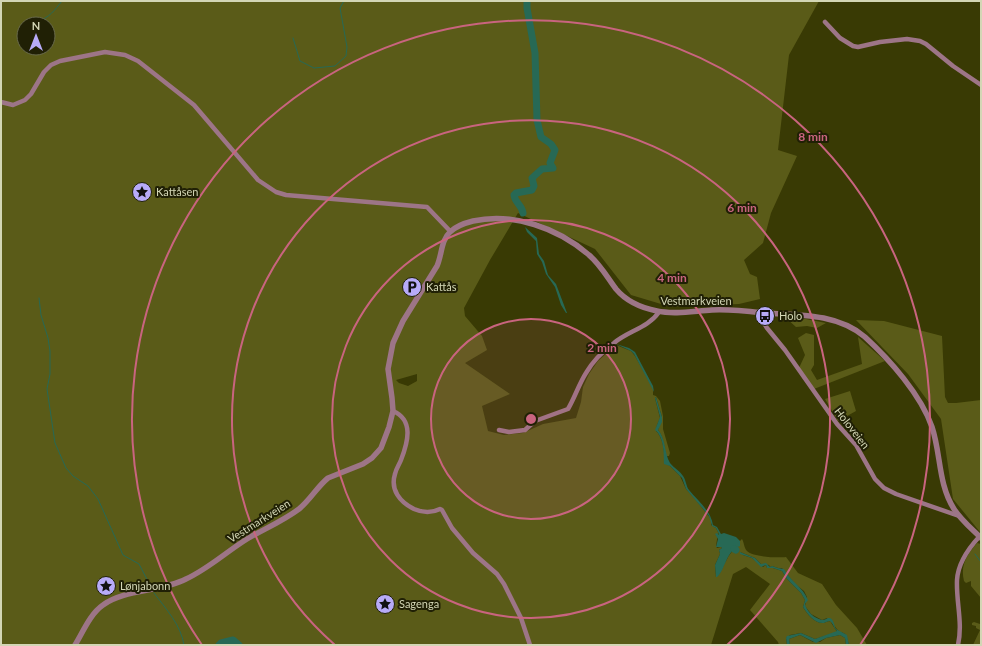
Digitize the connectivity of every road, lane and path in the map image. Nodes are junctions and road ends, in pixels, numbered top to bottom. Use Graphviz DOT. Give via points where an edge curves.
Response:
graph roads {
  1 [pos="825,22"];
  2 [pos="981,85"];
  3 [pos="1,102"];
  4 [pos="450,232"];
  5 [pos="659,312"];
  6 [pos="761,312"];
  7 [pos="393,412"];
  8 [pos="499,430"];
  9 [pos="959,516"];
  10 [pos="980,538"];
  11 [pos="75,645"];
  12 [pos="530,645"];
  13 [pos="958,645"];
  1 -- 2 [label="street" via="840,38 858,47 880,42 920,40"];
  3 -- 4 [label="street" via="13,105 25,100 44,72 60,61 105,52 125,55 138,61 194,105 258,180 276,192 427,207"];
  4 -- 5 [label="street, Vestmarkveien" via="466,223 489,219 512,220 541,226 563,237 590,256 627,299"];
  4 -- 7 [label="street, Vestmarkveien" via="444,241 437,266 392,343 388,370"];
  5 -- 6 [label="street, Vestmarkveien"];
  5 -- 8 [label="street" via="646,325 622,337 603,352 586,373 568,409 535,421 525,430"];
  6 -- 9 [label="street, Holoveien" via="767,328 837,424 856,445 875,479 884,488 896,494"];
  6 -- 9 [label="street, Vestmarkveien" via="830,320 850,328 871,343 908,385 926,412 935,436 945,488"];
  7 -- 11 [label="street, Vestmarkveien" via="381,448 368,462 328,478 300,508 194,575 176,584 122,597 104,605 98,609"];
  7 -- 12 [label="street" via="404,419 408,427 407,439 394,479 395,492 408,505 420,511 435,512 440,509 444,513 452,528 473,553 497,574 504,584 521,618"];
  9 -- 10 [label="street, Vestmarkveien"];
  10 -- 13 [label="street, Vestmarkveien" via="968,550 959,569"];
}
